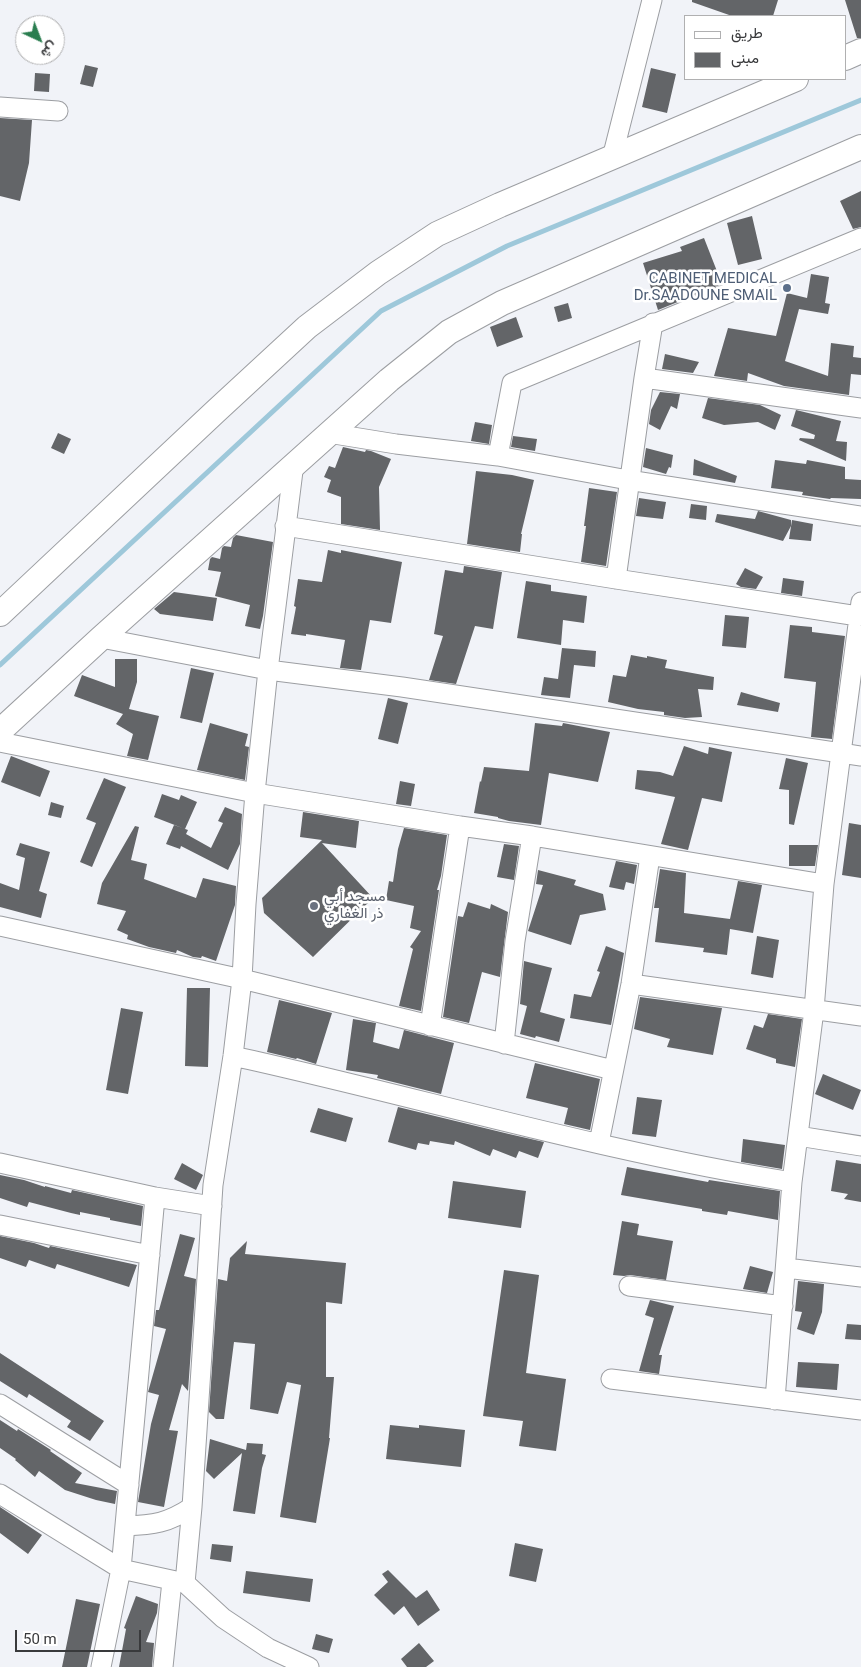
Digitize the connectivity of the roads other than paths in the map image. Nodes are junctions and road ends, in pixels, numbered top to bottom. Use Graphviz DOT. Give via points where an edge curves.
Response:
graph roads {
  1 [pos="652,0"];
  2 [pos="861,51"];
  3 [pos="846,58"];
  4 [pos="794,80"];
  5 [pos="0,107"];
  6 [pos="58,111"];
  7 [pos="861,147"];
  8 [pos="612,158"];
  9 [pos="861,238"];
  10 [pos="653,323"];
  11 [pos="644,378"];
  12 [pos="861,408"];
  13 [pos="328,433"];
  14 [pos="498,456"];
  15 [pos="294,463"];
  16 [pos="628,480"];
  17 [pos="861,516"];
  18 [pos="285,526"];
  19 [pos="616,579"];
  20 [pos="860,609"];
  21 [pos="0,614"];
  22 [pos="100,638"];
  23 [pos="268,670"];
  24 [pos="0,731"];
  25 [pos="0,742"];
  26 [pos="840,753"];
  27 [pos="861,756"];
  28 [pos="255,793"];
  29 [pos="460,826"];
  30 [pos="532,836"];
  31 [pos="650,856"];
  32 [pos="824,884"];
  33 [pos="0,926"];
  34 [pos="242,979"];
  35 [pos="631,984"];
  36 [pos="814,1010"];
  37 [pos="861,1016"];
  38 [pos="430,1026"];
  39 [pos="504,1044"];
  40 [pos="233,1056"];
  41 [pos="613,1070"];
  42 [pos="798,1136"];
  43 [pos="599,1143"];
  44 [pos="861,1146"];
  45 [pos="0,1163"];
  46 [pos="792,1182"];
  47 [pos="155,1196"];
  48 [pos="212,1206"];
  49 [pos="0,1225"];
  50 [pos="150,1256"];
  51 [pos="786,1268"];
  52 [pos="861,1278"];
  53 [pos="629,1286"];
  54 [pos="783,1306"];
  55 [pos="612,1380"];
  56 [pos="775,1400"];
  57 [pos="0,1404"];
  58 [pos="861,1410"];
  59 [pos="128,1485"];
  60 [pos="0,1494"];
  61 [pos="192,1507"];
  62 [pos="125,1526"];
  63 [pos="121,1569"];
  64 [pos="178,1582"];
  65 [pos="101,1667"];
  66 [pos="163,1667"];
  67 [pos="309,1667"];
  1 -- 8 [label="street"];
  2 -- 3 [label="street"];
  4 -- 8 [label="street"];
  5 -- 6 [label="street"];
  7 -- 13 [label="street" via="502,303 449,332"];
  8 -- 21 [label="street" via="437,234 378,274 307,327"];
  9 -- 10 [label="street"];
  10 -- 11 [label="street"];
  10 -- 14 [label="street" via="512,383"];
  11 -- 12 [label="street"];
  11 -- 16 [label="street"];
  13 -- 14 [label="street"];
  13 -- 15 [label="street"];
  14 -- 16 [label="street"];
  15 -- 18 [label="street"];
  15 -- 22 [label="street"];
  16 -- 17 [label="street"];
  16 -- 19 [label="street"];
  18 -- 19 [label="street"];
  18 -- 23 [label="street"];
  19 -- 20 [label="street"];
  20 -- 26 [label="street"];
  22 -- 23 [label="street"];
  22 -- 24 [label="street"];
  23 -- 26 [label="street"];
  23 -- 28 [label="street"];
  25 -- 28 [label="street"];
  26 -- 27 [label="street"];
  26 -- 32 [label="street"];
  28 -- 29 [label="street"];
  28 -- 34 [label="street"];
  29 -- 30 [label="street"];
  29 -- 38 [label="street"];
  30 -- 31 [label="street"];
  30 -- 39 [label="street" via="515,941"];
  31 -- 32 [label="street"];
  31 -- 35 [label="street"];
  32 -- 36 [label="street"];
  33 -- 34 [label="street"];
  34 -- 38 [label="street"];
  34 -- 40 [label="street"];
  35 -- 36 [label="street"];
  35 -- 41 [label="street"];
  36 -- 37 [label="street"];
  36 -- 42 [label="street"];
  38 -- 39 [label="street"];
  39 -- 41 [label="street"];
  40 -- 43 [label="street"];
  40 -- 48 [label="street"];
  41 -- 43 [label="street"];
  42 -- 44 [label="street"];
  42 -- 46 [label="street"];
  43 -- 46 [label="street"];
  45 -- 47 [label="street"];
  46 -- 51 [label="street"];
  47 -- 48 [label="street"];
  47 -- 50 [label="street"];
  48 -- 61 [label="street"];
  49 -- 50 [label="street"];
  50 -- 59 [label="street"];
  51 -- 52 [label="street"];
  51 -- 54 [label="street"];
  53 -- 54 [label="street"];
  54 -- 56 [label="street"];
  55 -- 56 [label="street"];
  56 -- 58 [label="street"];
  57 -- 59 [label="street"];
  59 -- 62 [label="street"];
  60 -- 63 [label="street"];
  61 -- 62 [label="street" via="174,1518"];
  61 -- 64 [label="street"];
  62 -- 63 [label="street"];
  63 -- 64 [label="street"];
  63 -- 65 [label="street"];
  64 -- 66 [label="street"];
  64 -- 67 [label="street" via="260,1643"];
}
